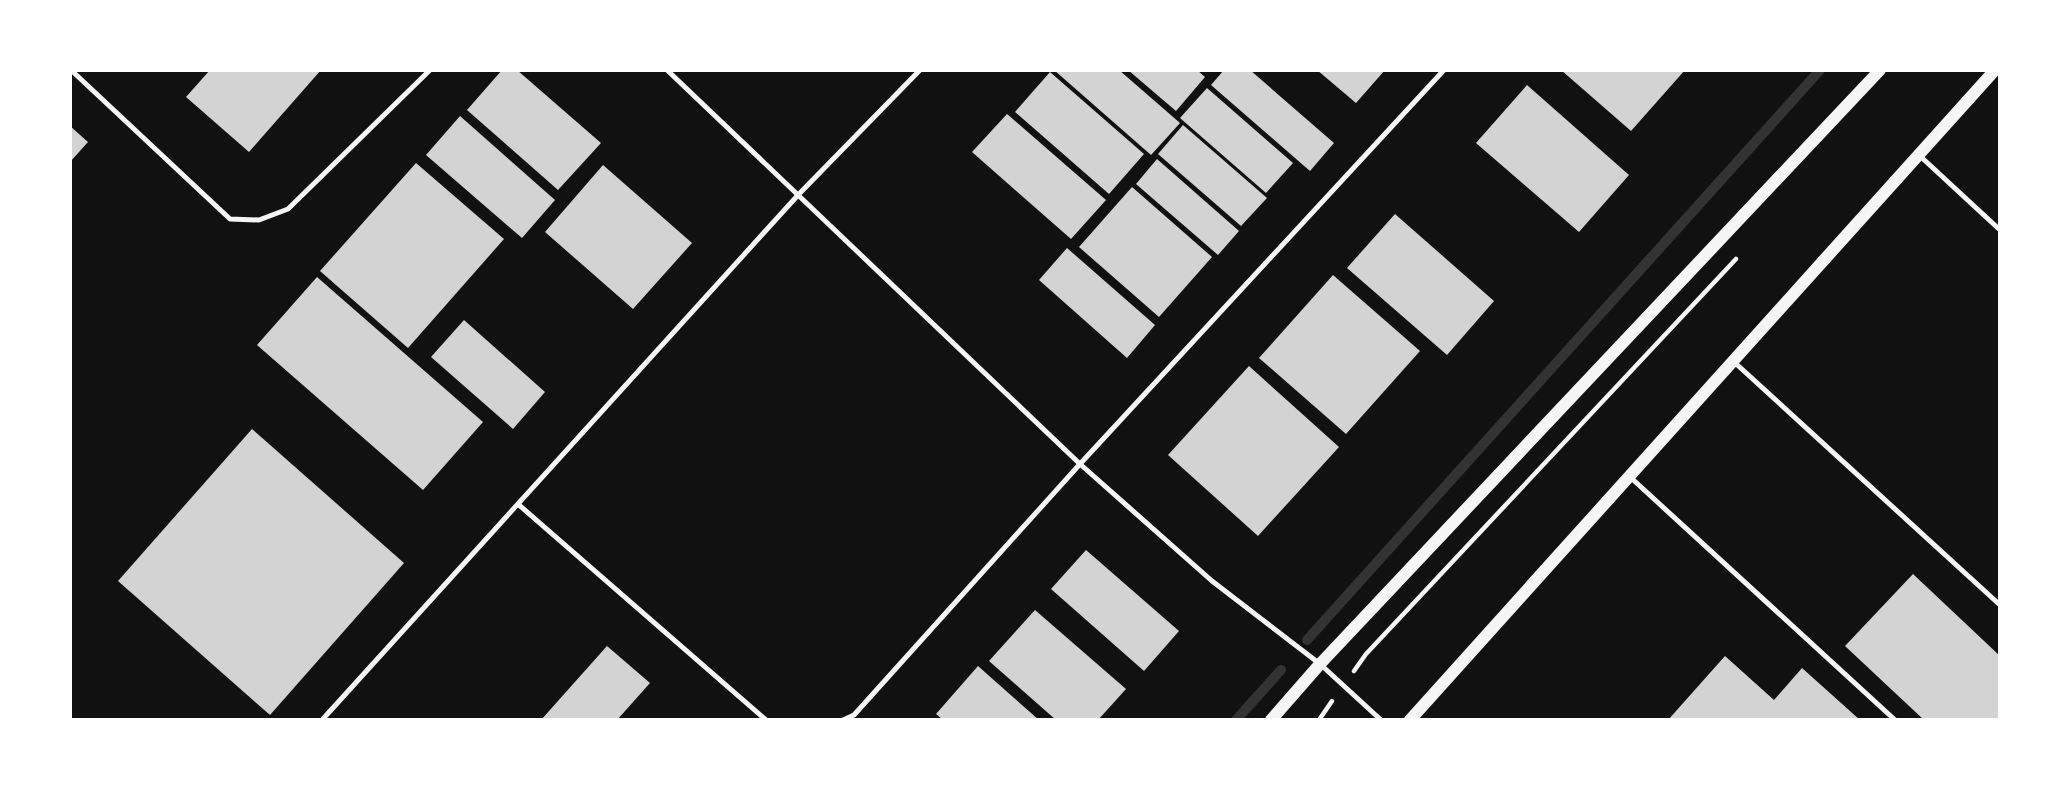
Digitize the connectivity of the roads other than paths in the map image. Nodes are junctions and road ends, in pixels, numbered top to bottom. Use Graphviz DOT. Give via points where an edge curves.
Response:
graph roads {
  1 [pos="71,70"];
  2 [pos="430,70"];
  3 [pos="667,70"];
  4 [pos="920,70"];
  5 [pos="1444,70"];
  6 [pos="1880,70"];
  7 [pos="1995,70"];
  8 [pos="1918,154"];
  9 [pos="799,194"];
  10 [pos="2000,230"];
  11 [pos="1733,360"];
  12 [pos="1080,464"];
  13 [pos="1629,476"];
  14 [pos="519,505"];
  15 [pos="2000,605"];
  16 [pos="1320,664"];
  17 [pos="322,720"];
  18 [pos="766,720"];
  19 [pos="843,720"];
  20 [pos="1271,720"];
  21 [pos="1381,720"];
  22 [pos="1410,720"];
  23 [pos="1895,720"];
  1 -- 2 [label="lane" via="230,219 259,220 288,209"];
  3 -- 9 [label="lane"];
  4 -- 9 [label="lane"];
  5 -- 12 [label="lane"];
  6 -- 16 [label="street"];
  7 -- 8 [label="street"];
  8 -- 10 [label="lane"];
  8 -- 11 [label="street"];
  9 -- 12 [label="lane"];
  9 -- 14 [label="lane"];
  11 -- 13 [label="street"];
  11 -- 15 [label="lane"];
  12 -- 16 [label="lane" via="1212,581"];
  12 -- 19 [label="lane" via="854,715"];
  13 -- 22 [label="street"];
  13 -- 23 [label="lane"];
  14 -- 17 [label="lane"];
  14 -- 18 [label="lane"];
  16 -- 20 [label="street"];
  16 -- 21 [label="lane"];
}
